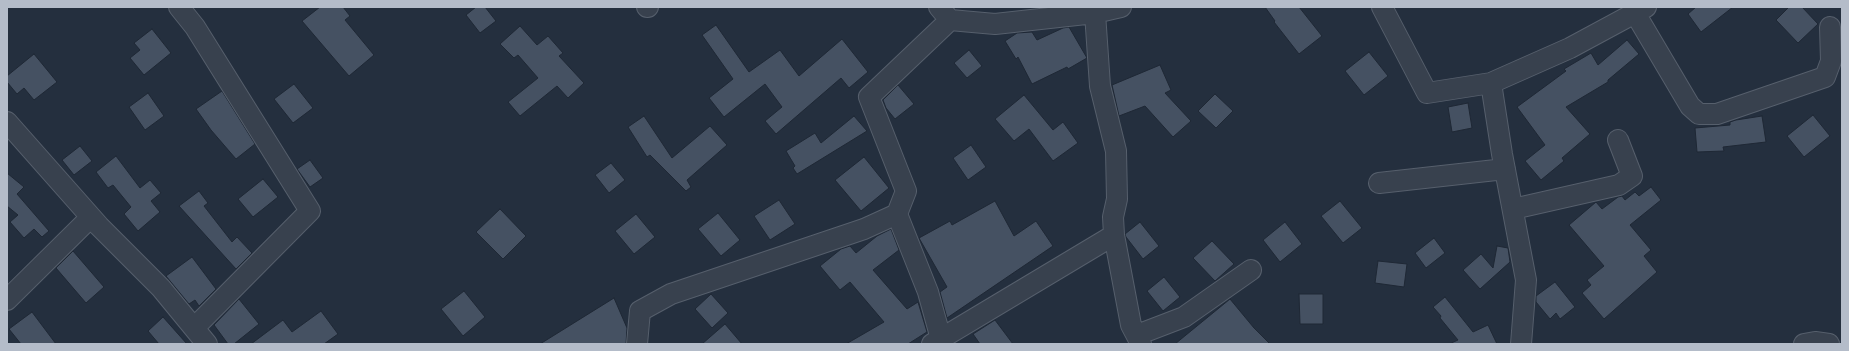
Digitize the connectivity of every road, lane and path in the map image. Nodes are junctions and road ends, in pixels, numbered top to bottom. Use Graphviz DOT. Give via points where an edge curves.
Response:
graph roads {
  1 [pos="179,7"];
  2 [pos="1121,7"];
  3 [pos="1382,7"];
  4 [pos="1641,10"];
  5 [pos="945,13"];
  6 [pos="1095,13"];
  7 [pos="1830,27"];
  8 [pos="1491,83"];
  9 [pos="7,122"];
  10 [pos="1618,140"];
  11 [pos="1505,169"];
  12 [pos="1379,183"];
  13 [pos="1513,210"];
  14 [pos="897,214"];
  15 [pos="91,217"];
  16 [pos="1114,235"];
  17 [pos="1251,270"];
  18 [pos="7,300"];
  19 [pos="194,328"];
  20 [pos="1139,340"];
  21 [pos="937,341"];
  22 [pos="208,344"];
  23 [pos="636,344"];
  24 [pos="1521,344"];
  25 [pos="1804,344"];
  26 [pos="1829,344"];
  1 -- 19 [label="street" via="195,26 310,210"];
  2 -- 6 [label="street"];
  3 -- 8 [label="street" via="1428,93"];
  4 -- 7 [label="street" via="1690,106 1699,114 1717,114 1825,77 1831,60"];
  4 -- 8 [label="street" via="1570,48"];
  5 -- 6 [label="street" via="995,24"];
  5 -- 14 [label="street" via="869,97 906,191"];
  6 -- 16 [label="street" via="1100,86 1116,151 1118,199 1113,217"];
  8 -- 11 [label="street"];
  9 -- 15 [label="street"];
  10 -- 13 [label="street" via="1632,176 1619,185"];
  11 -- 12 [label="street"];
  11 -- 13 [label="street"];
  13 -- 24 [label="street" via="1526,280"];
  14 -- 21 [label="street" via="928,292"];
  14 -- 23 [label="street" via="864,229 671,294 640,311"];
  15 -- 18 [label="street"];
  15 -- 19 [label="street" via="161,288"];
  16 -- 20 [label="street" via="1131,325"];
  16 -- 21 [label="street"];
  17 -- 20 [label="street" via="1184,317"];
  19 -- 22 [label="street"];
  25 -- 26 [label="street"];
}
